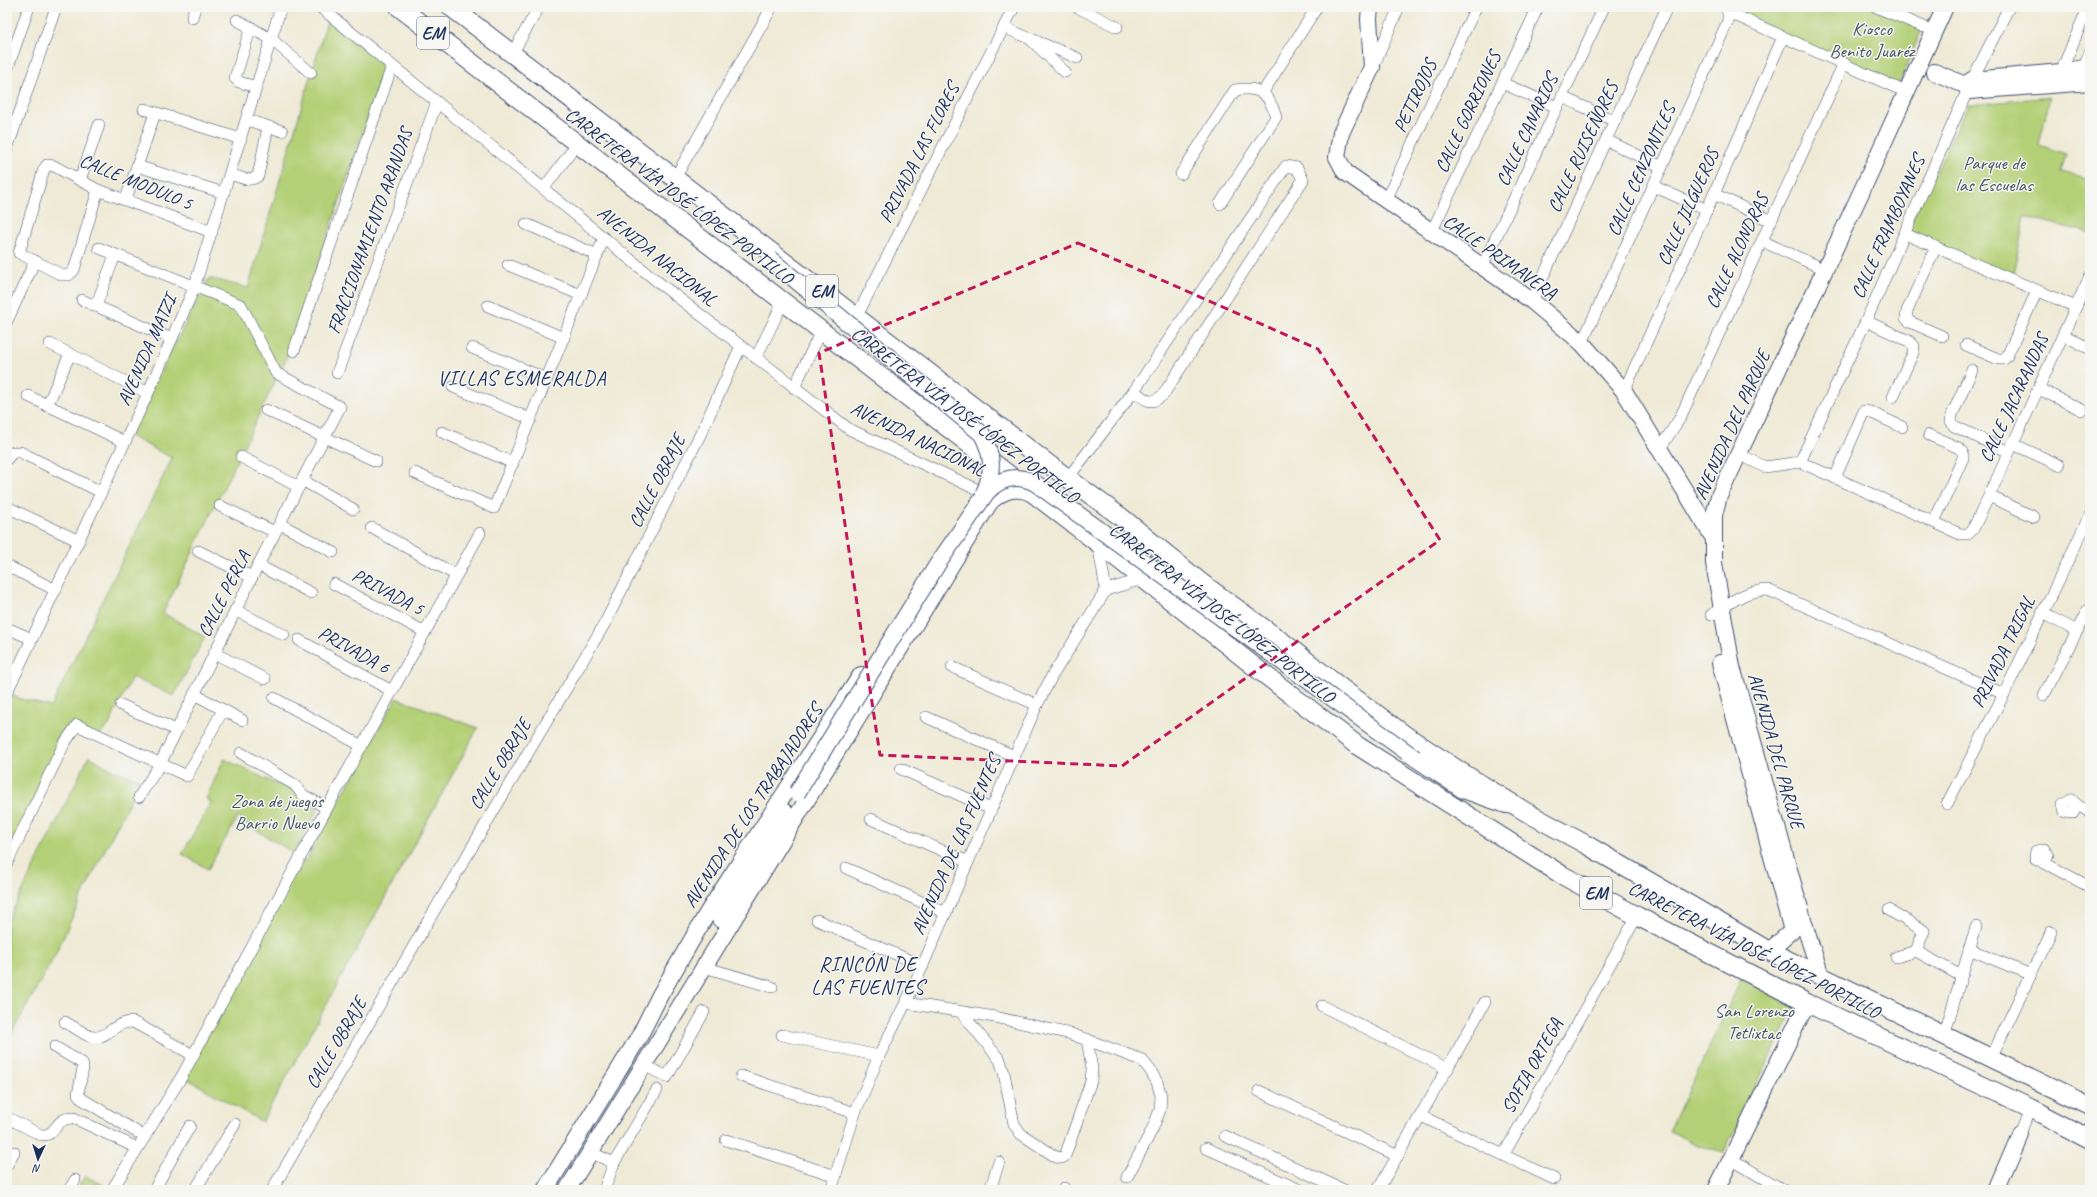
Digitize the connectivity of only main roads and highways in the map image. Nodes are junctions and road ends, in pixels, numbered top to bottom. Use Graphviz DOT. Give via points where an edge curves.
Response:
graph roads {
  1 [pos="399,7"];
  2 [pos="452,7"];
  3 [pos="1370,7"];
  4 [pos="1933,7"];
  5 [pos="1945,7"];
  6 [pos="1928,30"];
  7 [pos="1934,72"];
  8 [pos="2088,73"];
  9 [pos="1969,85"];
  10 [pos="1902,90"];
  11 [pos="705,201"];
  12 [pos="971,446"];
  13 [pos="1038,497"];
  14 [pos="1703,521"];
  15 [pos="1713,537"];
  16 [pos="1716,612"];
  17 [pos="800,810"];
  18 [pos="1526,812"];
  19 [pos="1769,951"];
  20 [pos="1821,976"];
  21 [pos="1807,1003"];
  22 [pos="639,1037"];
  23 [pos="2090,1106"];
  24 [pos="2020,1134"];
  25 [pos="2090,1139"];
  26 [pos="545,1190"];
  27 [pos="567,1190"];
  28 [pos="1716,1190"];
  29 [pos="1996,1190"];
  1 -- 12 [label="main road, CARRETERA VÍA JOSÉ LÓPEZ PORTILLO / EM"];
  2 -- 11 [label="main road, CARRETERA VÍA JOSÉ LÓPEZ PORTILLO / EM"];
  3 -- 14 [label="main road, CALLE PRIMAVERA" via="1368,19 1372,67 1341,133 1337,157 1345,172 1532,301 1582,343 1624,391"];
  4 -- 6 [label="main road, AVENIDA DEL PARQUE"];
  5 -- 6 [label="main road, AVENIDA DEL PARQUE"];
  6 -- 7 [label="main road"];
  6 -- 10 [label="main road, AVENIDA DEL PARQUE"];
  7 -- 9 [label="main road"];
  7 -- 10 [label="main road"];
  8 -- 9 [label="main road"];
  8 -- 9 [label="main road" via="2061,72"];
  10 -- 14 [label="main road, AVENIDA DEL PARQUE" via="1815,265 1709,493"];
  10 -- 15 [label="main road, AVENIDA DEL PARQUE" via="1719,496 1714,515"];
  11 -- 17 [label="main road, bridge" via="770,259 970,423 982,434 989,448 992,464 991,479 983,496 833,747"];
  11 -- 18 [label="main road, CARRETERA VÍA JOSÉ LÓPEZ PORTILLO / EM" via="1121,517 1199,581 1350,695 1405,735"];
  12 -- 13 [label="main road, CARRETERA VÍA JOSÉ LÓPEZ PORTILLO / EM"];
  12 -- 22 [label="main road, AVENIDA DE LOS TRABAJADORES" via="982,465 983,477 979,490 708,912"];
  13 -- 17 [label="main road, AVENIDA DE LOS TRABAJADORES" via="1028,491 1007,490 990,502"];
  13 -- 21 [label="main road, CARRETERA VÍA JOSÉ LÓPEZ PORTILLO / EM" via="1358,746 1562,875"];
  14 -- 15 [label="main road, CALLE PRIMAVERA"];
  14 -- 16 [label="main road, AVENIDA DEL PARQUE" via="1703,564"];
  15 -- 16 [label="main road, AVENIDA DEL PARQUE"];
  16 -- 19 [label="main road, AVENIDA DEL PARQUE" via="1721,670 1792,931"];
  16 -- 20 [label="main road, AVENIDA DEL PARQUE"];
  17 -- 27 [label="main road, AVENIDA DE LOS TRABAJADORES"];
  18 -- 19 [label="main road, CARRETERA VÍA JOSÉ LÓPEZ PORTILLO / EM"];
  18 -- 22 [label="main road, bridge" via="1463,790 1035,483 1022,478 1003,479 987,492 937,565 670,1004"];
  19 -- 20 [label="main road, CARRETERA VÍA JOSÉ LÓPEZ PORTILLO / EM"];
  20 -- 23 [label="main road, CARRETERA VÍA JOSÉ LÓPEZ PORTILLO / EM"];
  21 -- 25 [label="main road, CARRETERA VÍA JOSÉ LÓPEZ PORTILLO / EM"];
  21 -- 28 [label="main road"];
  22 -- 26 [label="main road, AVENIDA DE LOS TRABAJADORES"];
  24 -- 29 [label="main road"];
}
